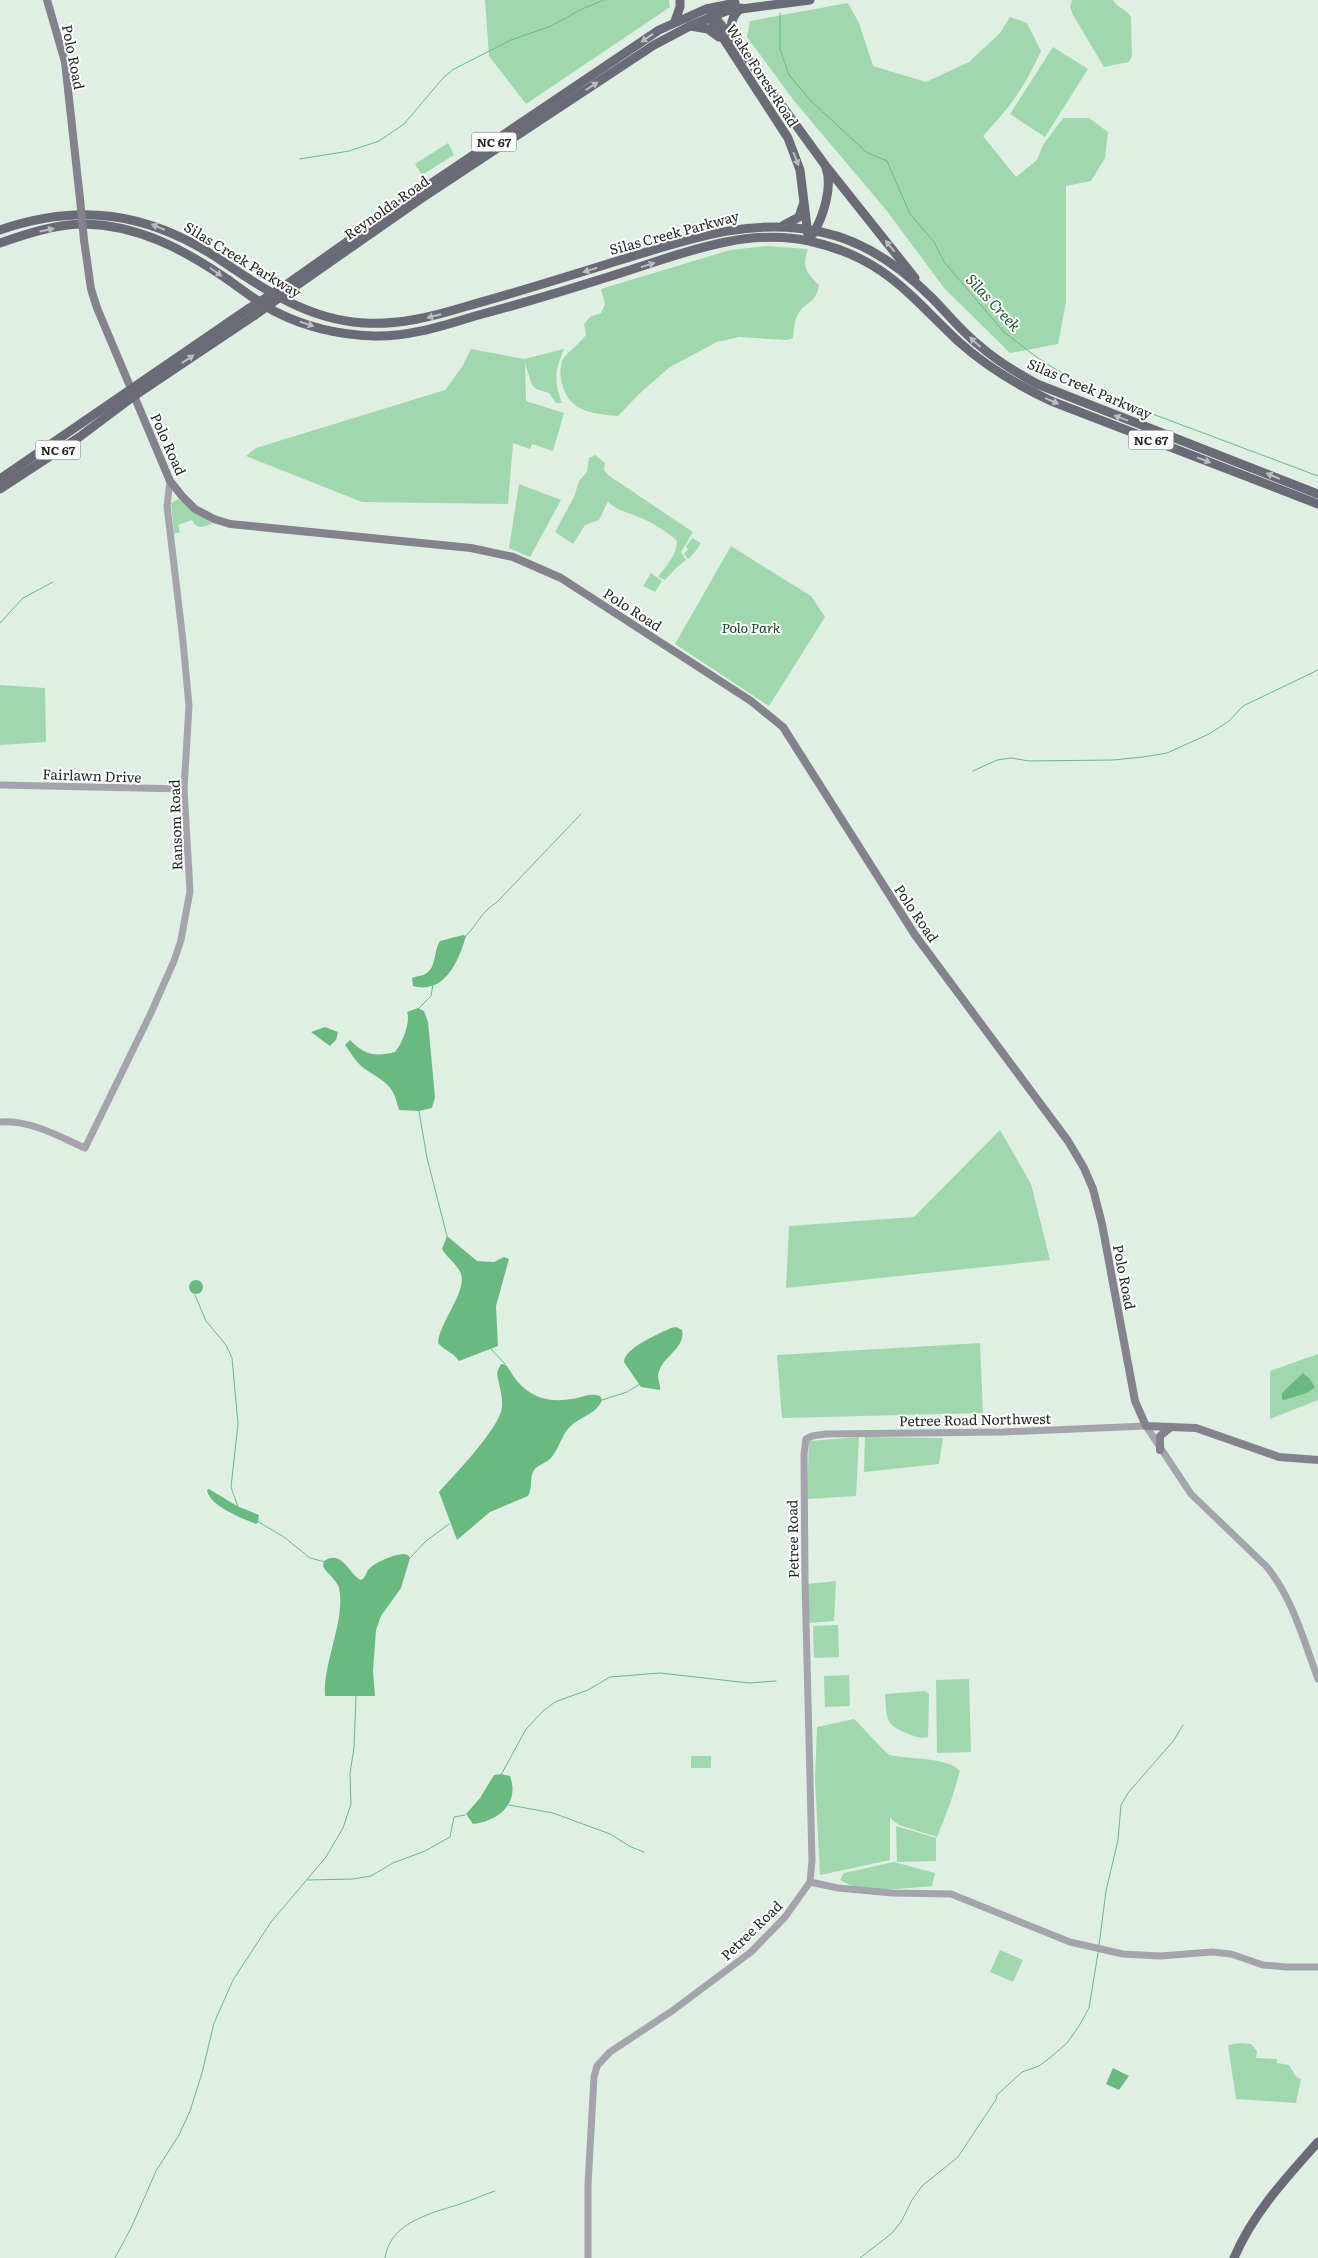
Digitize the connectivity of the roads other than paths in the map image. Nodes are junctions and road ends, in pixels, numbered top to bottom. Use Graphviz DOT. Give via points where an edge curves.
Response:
graph roads {
  1 [pos="47,0"];
  2 [pos="680,0"];
  3 [pos="757,0"];
  4 [pos="810,0"];
  5 [pos="740,8"];
  6 [pos="710,14"];
  7 [pos="675,22"];
  8 [pos="690,26"];
  9 [pos="730,41"];
  10 [pos="825,165"];
  11 [pos="804,200"];
  12 [pos="780,226"];
  13 [pos="0,230"];
  14 [pos="811,230"];
  15 [pos="809,241"];
  16 [pos="0,243"];
  17 [pos="288,287"];
  18 [pos="931,297"];
  19 [pos="132,393"];
  20 [pos="0,479"];
  21 [pos="170,481"];
  22 [pos="0,489"];
  23 [pos="1318,494"];
  24 [pos="1318,504"];
  25 [pos="0,785"];
  26 [pos="184,789"];
  27 [pos="0,1122"];
  28 [pos="1146,1426"];
  29 [pos="1171,1427"];
  30 [pos="806,1439"];
  31 [pos="1160,1450"];
  32 [pos="1318,1460"];
  33 [pos="1318,1680"];
  34 [pos="810,1882"];
  35 [pos="1318,1967"];
  36 [pos="1318,2142"];
  37 [pos="588,2258"];
  38 [pos="1234,2258"];
  1 -- 19 [label="main road, Polo Road, bridge" via="65,62 91,288"];
  2 -- 7 [label="main road"];
  3 -- 6 [label="main road, Reynolda Road"];
  4 -- 5 [label="main road, Reynolda Road"];
  5 -- 6 [label="main road, Reynolda Road"];
  5 -- 9 [label="main road" via="730,25"];
  6 -- 7 [label="main road, Reynolda Road / NC 67"];
  6 -- 8 [label="main road, Reynolda Road"];
  6 -- 9 [label="main road, Wake Forest Road / NC 67"];
  7 -- 17 [label="main road, Reynolda Road / NC 67, one-way" via="402,204"];
  8 -- 9 [label="main road, NC 67" via="708,28"];
  17 -- 8 [label="main road, Reynolda Road / NC 67, one-way" via="654,45"];
  9 -- 10 [label="main road, Wake Forest Road / NC 67"];
  9 -- 11 [label="main road, Wake Forest Road / NC 67, one-way" via="788,138 800,170"];
  10 -- 14 [label="main road, Wake Forest Road" via="830,184"];
  18 -- 10 [label="main road, Wake Forest Road / NC 67, one-way"];
  11 -- 12 [label="main road" via="798,217"];
  11 -- 14 [label="main road, Wake Forest Road / NC 67"];
  12 -- 13 [label="main road, Silas Creek Parkway, one-way" via="725,230 490,301 425,318 384,324 340,320 308,312 275,296 184,238 151,224 116,216 82,214 43,218"];
  12 -- 14 [label="main road, Silas Creek Parkway"];
  14 -- 15 [label="main road, Wake Forest Road"];
  14 -- 18 [label="main road, Silas Creek Parkway" via="844,238 882,257"];
  16 -- 15 [label="main road, Silas Creek Parkway, one-way" via="52,228 83,224 145,234 196,258 274,311 324,330 376,336 429,330 739,240"];
  15 -- 24 [label="main road, Silas Creek Parkway / NC 67, one-way" via="860,258 882,271 903,286 960,342 1014,384 1050,401"];
  17 -- 19 [label="main road, Reynolda Road / NC 67, bridge"];
  23 -- 18 [label="main road, Silas Creek Parkway / NC 67, one-way" via="1037,384 978,345"];
  19 -- 20 [label="main road, Reynolda Road / NC 67"];
  19 -- 21 [label="main road, Polo Road"];
  19 -- 22 [label="main road, Reynolda Road / NC 67" via="78,438"];
  21 -- 26 [label="street, Ransom Road" via="167,506 189,706"];
  21 -- 28 [label="main road, Polo Road" via="195,509 224,523 471,548 532,564 578,587 778,722 792,739 915,934 1055,1121 1084,1168 1102,1224 1135,1401"];
  25 -- 26 [label="street, Fairlawn Drive"];
  26 -- 27 [label="street, Ransom Road" via="190,891 181,940 150,1014 85,1148 34,1126"];
  28 -- 29 [label="main road"];
  28 -- 30 [label="street, Petree Road Northwest" via="826,1434"];
  28 -- 31 [label="street"];
  29 -- 31 [label="main road" via="1160,1436"];
  29 -- 32 [label="main road" via="1196,1428 1279,1457"];
  30 -- 34 [label="street, Petree Road" via="804,1571 812,1831"];
  31 -- 33 [label="street" via="1196,1500 1276,1579"];
  34 -- 35 [label="street" via="865,1891 952,1894 1070,1942 1141,1957 1212,1952 1286,1968"];
  34 -- 37 [label="street, Petree Road" via="785,1917 751,1952 610,2052 597,2066 590,2146"];
  36 -- 38 [label="main road" via="1265,2202"];
}
